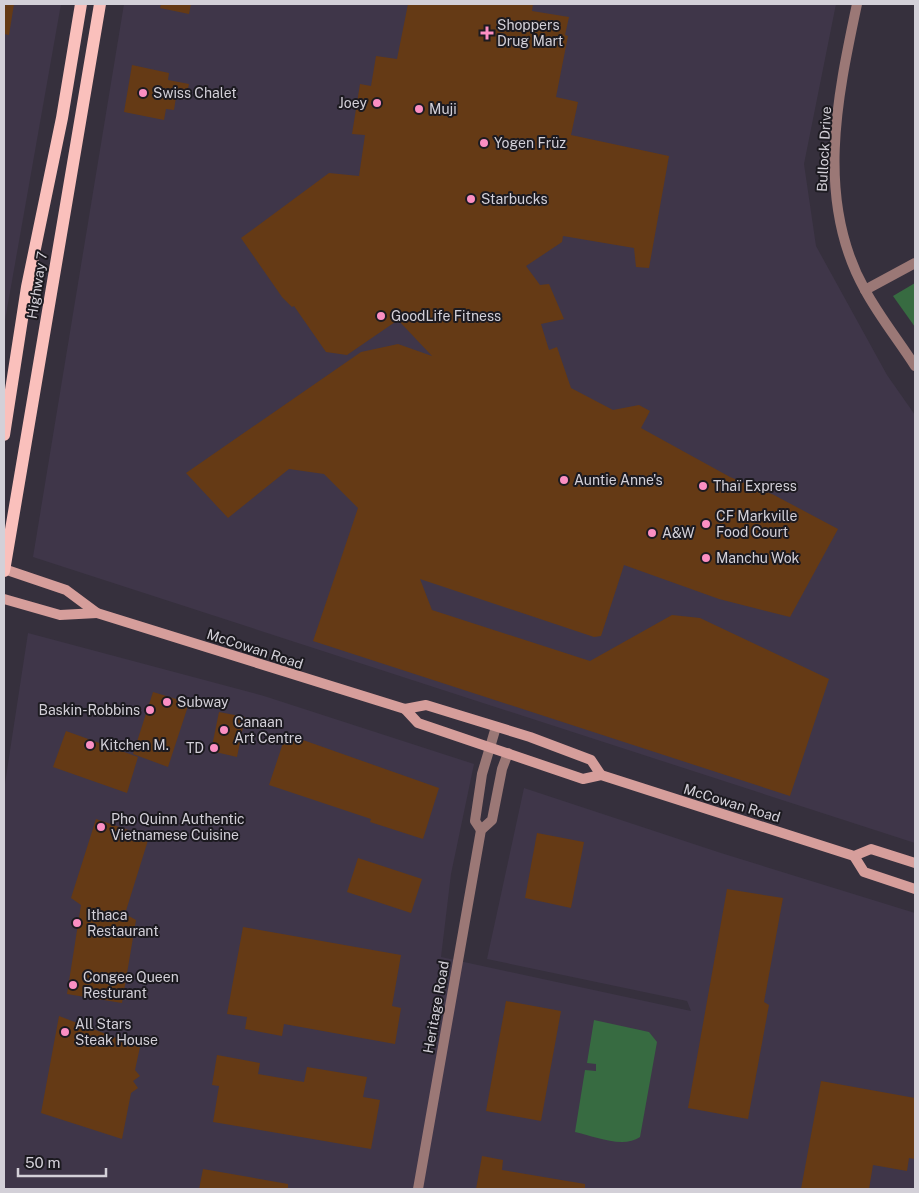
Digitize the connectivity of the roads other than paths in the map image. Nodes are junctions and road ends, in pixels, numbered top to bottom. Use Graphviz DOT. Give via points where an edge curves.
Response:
graph roads {
  1 [pos="81,4"];
  2 [pos="100,4"];
  3 [pos="857,4"];
  4 [pos="915,263"];
  5 [pos="865,290"];
  6 [pos="915,366"];
  7 [pos="4,434"];
  8 [pos="4,569"];
  9 [pos="4,599"];
  10 [pos="97,614"];
  11 [pos="405,709"];
  12 [pos="496,727"];
  13 [pos="490,747"];
  14 [pos="508,753"];
  15 [pos="601,775"];
  16 [pos="481,830"];
  17 [pos="854,856"];
  18 [pos="915,863"];
  19 [pos="915,889"];
  20 [pos="418,1189"];
  1 -- 7 [label="main road, Highway 7" via="62,118 27,287"];
  2 -- 8 [label="main road, Highway 7"];
  3 -- 5 [label="street, Bullock Drive" via="844,71 833,170 839,224"];
  4 -- 5 [label="street"];
  5 -- 6 [label="street, Bullock Drive"];
  8 -- 10 [label="main road, McCowan Road" via="66,590"];
  9 -- 10 [label="main road, McCowan Road" via="60,615"];
  10 -- 11 [label="main road, McCowan Road"];
  11 -- 12 [label="main road, McCowan Road" via="426,705"];
  11 -- 13 [label="main road, McCowan Road" via="418,723"];
  12 -- 13 [label="street, Heritage Road"];
  12 -- 15 [label="main road, McCowan Road" via="591,760"];
  13 -- 14 [label="main road, McCowan Road"];
  13 -- 16 [label="street, Heritage Road" via="475,821"];
  14 -- 15 [label="main road, McCowan Road" via="583,779"];
  14 -- 16 [label="street, Heritage Road" via="492,820"];
  15 -- 17 [label="main road, McCowan Road"];
  16 -- 20 [label="street, Heritage Road"];
  17 -- 18 [label="main road, McCowan Road" via="871,849"];
  17 -- 19 [label="main road" via="864,872"];
}
